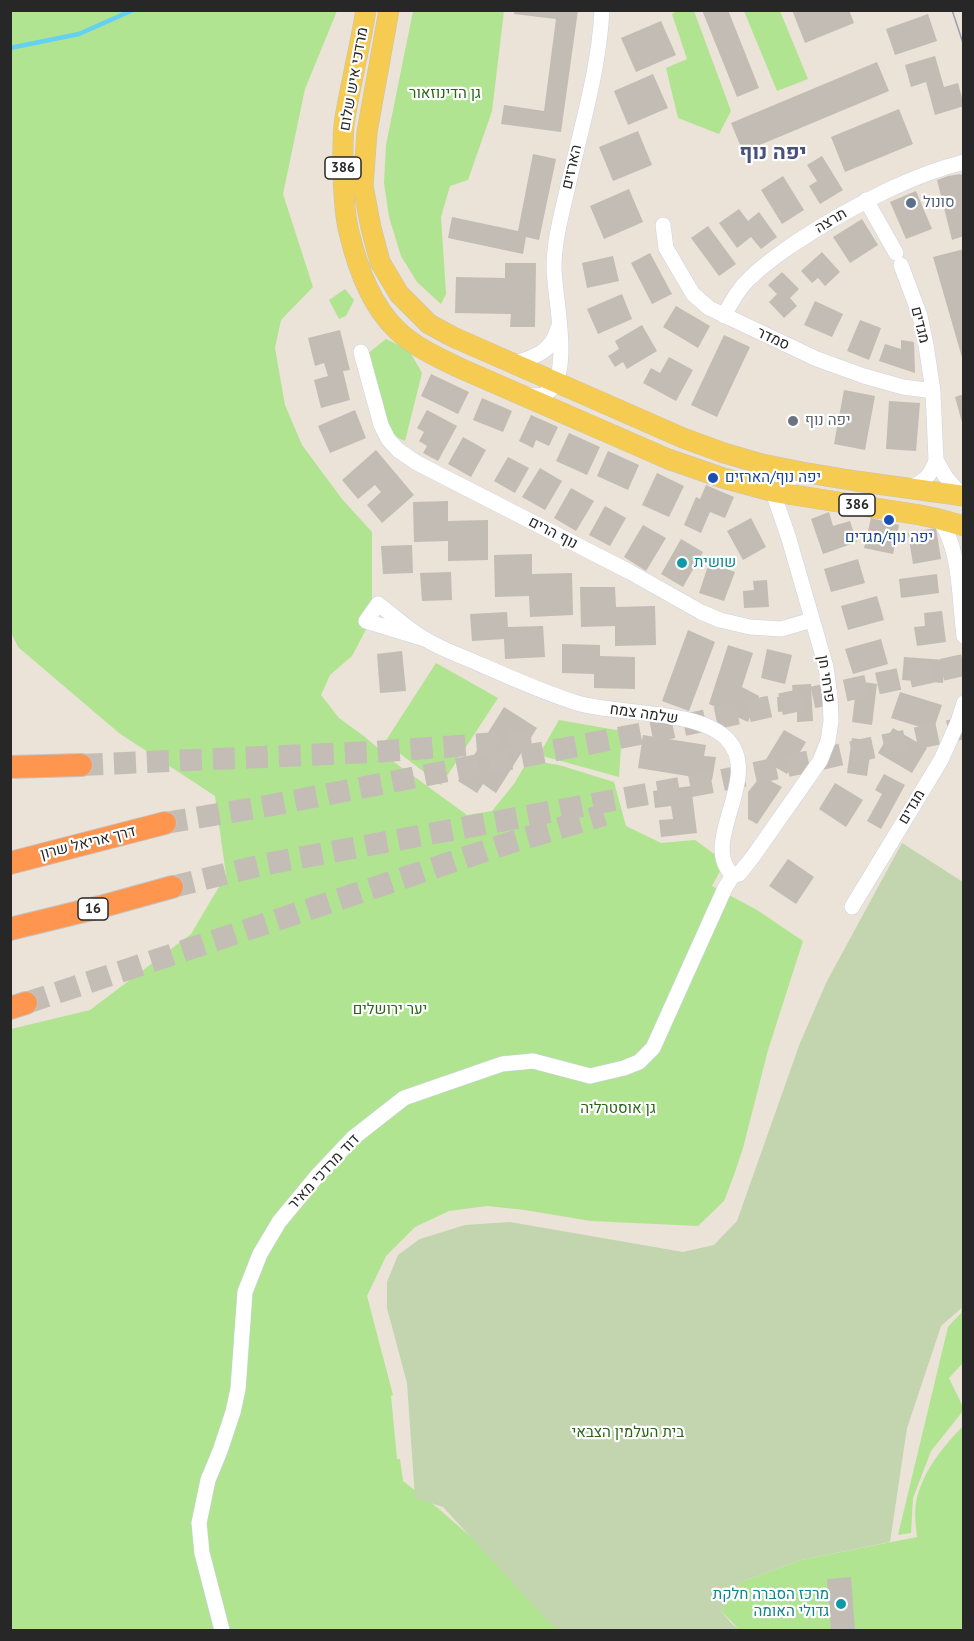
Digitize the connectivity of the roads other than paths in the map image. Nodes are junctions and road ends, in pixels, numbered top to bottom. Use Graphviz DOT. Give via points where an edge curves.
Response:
graph roads {
  1 [pos="366,10"];
  2 [pos="389,10"];
  3 [pos="602,10"];
  4 [pos="963,162"];
  5 [pos="869,205"];
  6 [pos="663,225"];
  7 [pos="724,316"];
  8 [pos="559,325"];
  9 [pos="361,352"];
  10 [pos="514,363"];
  11 [pos="556,382"];
  12 [pos="933,391"];
  13 [pos="526,395"];
  14 [pos="936,460"];
  15 [pos="802,472"];
  16 [pos="908,488"];
  17 [pos="775,492"];
  18 [pos="962,496"];
  19 [pos="939,519"];
  20 [pos="963,526"];
  21 [pos="963,547"];
  22 [pos="956,562"];
  23 [pos="812,620"];
  24 [pos="963,636"];
  25 [pos="425,639"];
  26 [pos="963,703"];
  27 [pos="81,765"];
  28 [pos="10,767"];
  29 [pos="165,823"];
  30 [pos="12,862"];
  31 [pos="733,875"];
  32 [pos="172,887"];
  33 [pos="852,907"];
  34 [pos="12,929"];
  35 [pos="222,1630"];
  1 -- 13 [label="main road, מרדכי איש שלום / 386" via="344,120 343,158 348,230 369,291 396,330 429,352"];
  2 -- 10 [label="main road, מרדכי איש שלום / 386" via="363,186 380,262 399,294 429,324"];
  3 -- 8 [label="street, הארזים" via="594,76 555,254"];
  4 -- 5 [label="street, תרצה" via="900,183"];
  5 -- 7 [label="street, תרצה" via="783,251 740,289"];
  5 -- 12 [label="street, מגדים" via="898,259 920,316"];
  6 -- 7 [label="street, סמדר" via="666,248 693,294"];
  7 -- 12 [label="street, סמדר" via="817,359 873,379"];
  8 -- 10 [label="street" via="547,349"];
  8 -- 11 [label="street, הארזים" via="561,359"];
  9 -- 23 [label="street, נוף הרים" via="388,439 417,463 720,620 781,629"];
  10 -- 11 [label="main road, 386"];
  11 -- 13 [label="street" via="549,392 535,397"];
  11 -- 15 [label="main road, 386" via="693,441 762,464"];
  12 -- 14 [label="street, מגדים"];
  13 -- 17 [label="main road, 386" via="668,459"];
  14 -- 16 [label="street" via="927,478"];
  14 -- 18 [label="street"];
  15 -- 16 [label="main road, 386"];
  15 -- 17 [label="street"];
  16 -- 18 [label="main road, 386"];
  17 -- 19 [label="main road, 386"];
  17 -- 23 [label="street, פרחי חן"];
  19 -- 20 [label="main road, 386"];
  19 -- 22 [label="street" via="949,533"];
  21 -- 22 [label="street"];
  22 -- 24 [label="street"];
  23 -- 31 [label="street, פרחי חן" via="830,697 828,741 820,761 752,858 739,874"];
  25 -- 31 [label="street, שלמה צמח" via="557,697 611,710 664,715 716,730 735,750 739,781 722,852 725,866"];
  26 -- 33 [label="street, מגדים" via="941,760"];
  27 -- 28 [label="highway"];
  29 -- 30 [label="highway, דרך אריאל שרון"];
  31 -- 35 [label="street, דוד מרדכי מאיר" via="653,1048 639,1062 590,1076 533,1061 502,1064 404,1098 353,1138 279,1222 260,1254 245,1292 238,1389 208,1480 199,1523 202,1553"];
  32 -- 34 [label="highway, 16"];
}
